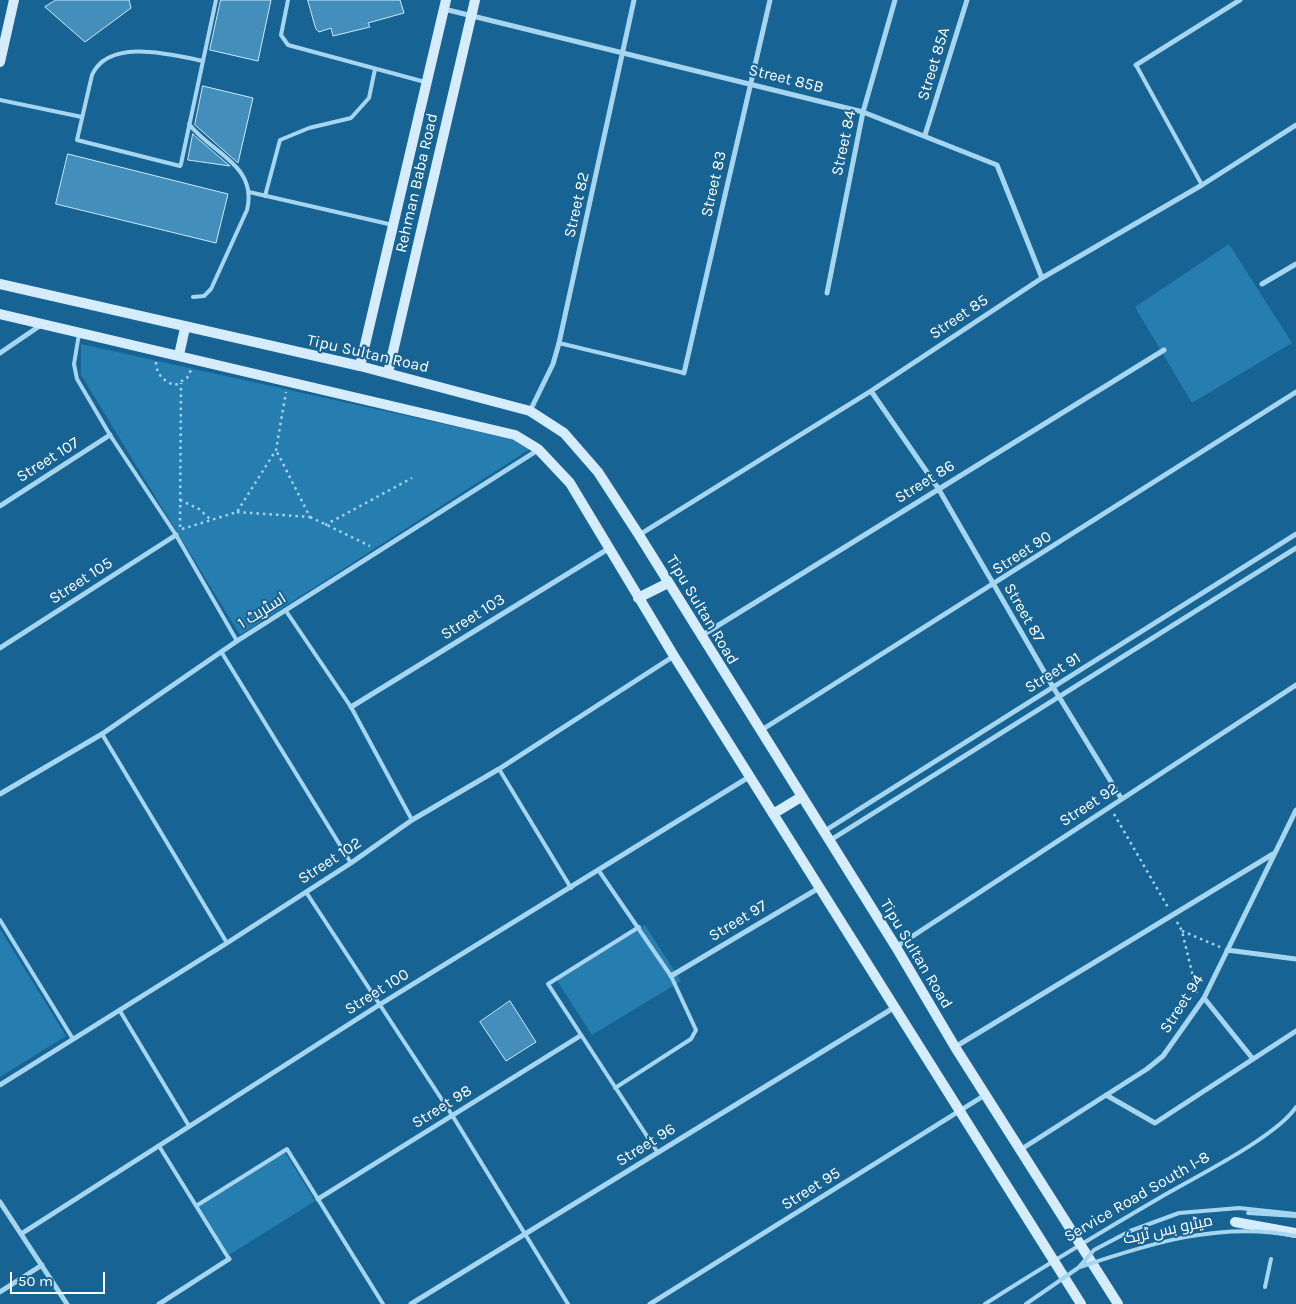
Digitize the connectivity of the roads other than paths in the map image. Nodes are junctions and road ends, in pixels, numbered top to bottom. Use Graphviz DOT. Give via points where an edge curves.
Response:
graph roads {
  1 [pos="14,0"];
  2 [pos="216,0"];
  3 [pos="288,0"];
  4 [pos="475,0"];
  5 [pos="634,0"];
  6 [pos="770,0"];
  7 [pos="894,0"];
  8 [pos="967,0"];
  9 [pos="1240,0"];
  10 [pos="445,4"];
  11 [pos="471,16"];
  12 [pos="624,54"];
  13 [pos="203,61"];
  14 [pos="0,62"];
  15 [pos="1136,65"];
  16 [pos="375,69"];
  17 [pos="750,82"];
  18 [pos="426,83"];
  19 [pos="0,100"];
  20 [pos="863,112"];
  21 [pos="82,117"];
  22 [pos="190,124"];
  23 [pos="1296,125"];
  24 [pos="925,135"];
  25 [pos="1202,185"];
  26 [pos="249,192"];
  27 [pos="265,196"];
  28 [pos="393,225"];
  29 [pos="1296,264"];
  30 [pos="1042,278"];
  31 [pos="0,284"];
  32 [pos="1262,284"];
  33 [pos="827,293"];
  34 [pos="194,297"];
  35 [pos="0,314"];
  36 [pos="43,324"];
  37 [pos="185,328"];
  38 [pos="80,332"];
  39 [pos="559,343"];
  40 [pos="1164,350"];
  41 [pos="0,353"];
  42 [pos="179,355"];
  43 [pos="360,366"];
  44 [pos="388,373"];
  45 [pos="684,373"];
  46 [pos="871,391"];
  47 [pos="1296,392"];
  48 [pos="530,411"];
  49 [pos="110,436"];
  50 [pos="538,449"];
  51 [pos="938,488"];
  52 [pos="0,506"];
  53 [pos="1296,534"];
  54 [pos="176,535"];
  55 [pos="639,535"];
  56 [pos="1296,548"];
  57 [pos="608,549"];
  58 [pos="668,583"];
  59 [pos="994,585"];
  60 [pos="638,598"];
  61 [pos="286,611"];
  62 [pos="700,637"];
  63 [pos="237,641"];
  64 [pos="0,648"];
  65 [pos="222,653"];
  66 [pos="674,656"];
  67 [pos="1296,685"];
  68 [pos="1053,687"];
  69 [pos="1059,697"];
  70 [pos="351,707"];
  71 [pos="759,731"];
  72 [pos="102,734"];
  73 [pos="498,770"];
  74 [pos="750,777"];
  75 [pos="0,794"];
  76 [pos="801,797"];
  77 [pos="1122,798"];
  78 [pos="1296,810"];
  79 [pos="773,814"];
  80 [pos="412,820"];
  81 [pos="823,832"];
  82 [pos="829,841"];
  83 [pos="1274,854"];
  84 [pos="351,863"];
  85 [pos="599,870"];
  86 [pos="571,888"];
  87 [pos="818,888"];
  88 [pos="306,892"];
  89 [pos="0,920"];
  90 [pos="639,927"];
  91 [pos="227,944"];
  92 [pos="896,947"];
  93 [pos="1227,950"];
  94 [pos="1296,959"];
  95 [pos="671,976"];
  96 [pos="1204,998"];
  97 [pos="379,1005"];
  98 [pos="896,1007"];
  99 [pos="120,1011"];
  100 [pos="1296,1031"];
  101 [pos="580,1036"];
  102 [pos="73,1039"];
  103 [pos="955,1047"];
  104 [pos="1253,1059"];
  105 [pos="0,1085"];
  106 [pos="615,1088"];
  107 [pos="1106,1095"];
  108 [pos="985,1096"];
  109 [pos="1296,1107"];
  110 [pos="959,1111"];
  111 [pos="452,1115"];
  112 [pos="189,1126"];
  113 [pos="159,1146"];
  114 [pos="1020,1151"];
  115 [pos="658,1152"];
  116 [pos="318,1199"];
  117 [pos="0,1202"];
  118 [pos="196,1206"];
  119 [pos="1248,1213"];
  120 [pos="1296,1215"];
  121 [pos="1235,1222"];
  122 [pos="21,1234"];
  123 [pos="1296,1234"];
  124 [pos="525,1235"];
  125 [pos="1080,1244"];
  126 [pos="229,1260"];
  127 [pos="1271,1260"];
  128 [pos="1053,1261"];
  129 [pos="42,1265"];
  130 [pos="1078,1268"];
  131 [pos="1265,1287"];
  132 [pos="0,1292"];
  133 [pos="67,1304"];
  134 [pos="160,1304"];
  135 [pos="383,1304"];
  136 [pos="411,1304"];
  137 [pos="568,1304"];
  138 [pos="650,1304"];
  139 [pos="985,1304"];
  140 [pos="1026,1304"];
  141 [pos="1081,1304"];
  142 [pos="1118,1304"];
  1 -- 14 [label="street"];
  2 -- 13 [label="lane"];
  3 -- 16 [label="lane" via="281,35 288,45"];
  4 -- 11 [label="street, Rehman Baba Road"];
  5 -- 12 [label="street, Street 82"];
  6 -- 17 [label="street, Street 83"];
  7 -- 20 [label="street, Street 84"];
  8 -- 24 [label="street, Street 85A"];
  9 -- 15 [label="street"];
  10 -- 11 [label="street, Street 85B"];
  10 -- 18 [label="street, Rehman Baba Road"];
  11 -- 12 [label="street, Street 85B"];
  11 -- 44 [label="street, Rehman Baba Road"];
  12 -- 17 [label="street, Street 85B"];
  12 -- 39 [label="street, Street 82"];
  13 -- 21 [label="lane" via="156,51 141,51 103,60 92,75"];
  13 -- 22 [label="lane"];
  15 -- 25 [label="lane"];
  16 -- 18 [label="lane"];
  16 -- 27 [label="lane" via="369,98 351,118 309,128 280,140"];
  17 -- 20 [label="street, Street 85B"];
  17 -- 45 [label="street, Street 83"];
  18 -- 28 [label="street, Rehman Baba Road"];
  19 -- 21 [label="lane"];
  20 -- 24 [label="street, Street 85B"];
  20 -- 33 [label="street, Street 84"];
  21 -- 22 [label="lane" via="77,140 80,142 178,166"];
  22 -- 26 [label="lane" via="199,137 241,172"];
  23 -- 25 [label="street, Street 85"];
  24 -- 30 [label="street, Street 85B" via="997,165"];
  25 -- 30 [label="street, Street 85"];
  26 -- 27 [label="lane"];
  26 -- 34 [label="lane" via="247,210 211,289 204,296"];
  27 -- 28 [label="lane"];
  28 -- 43 [label="street, Rehman Baba Road"];
  29 -- 32 [label="street"];
  30 -- 46 [label="street, Street 85"];
  31 -- 37 [label="street, Tipu Sultan Road"];
  35 -- 36 [label="street"];
  36 -- 38 [label="street"];
  36 -- 41 [label="street"];
  37 -- 42 [label="street"];
  37 -- 43 [label="street, Tipu Sultan Road"];
  38 -- 42 [label="street"];
  38 -- 49 [label="lane" via="75,352 77,379"];
  39 -- 45 [label="lane"];
  39 -- 48 [label="street, Street 82" via="553,364"];
  40 -- 51 [label="street, Street 86"];
  42 -- 50 [label="street" via="515,435"];
  43 -- 44 [label="street, Tipu Sultan Road"];
  44 -- 48 [label="street, Tipu Sultan Road"];
  46 -- 51 [label="street, Street 87"];
  46 -- 55 [label="street, Street 85"];
  47 -- 59 [label="street, Street 90"];
  48 -- 55 [label="street, Tipu Sultan Road" via="564,433 598,472"];
  49 -- 52 [label="street, Street 107"];
  49 -- 54 [label="lane"];
  50 -- 57 [label="street" via="570,483"];
  50 -- 61 [label="street, اسٹریٹ 1"];
  51 -- 59 [label="street, Street 87"];
  51 -- 62 [label="street, Street 86"];
  53 -- 68 [label="street, Street 91"];
  54 -- 63 [label="lane"];
  54 -- 64 [label="street, Street 105"];
  55 -- 58 [label="street, Tipu Sultan Road"];
  56 -- 69 [label="street"];
  57 -- 60 [label="street"];
  57 -- 70 [label="street, Street 103"];
  58 -- 60 [label="street"];
  58 -- 62 [label="street, Tipu Sultan Road"];
  59 -- 68 [label="street, Street 87"];
  59 -- 71 [label="street, Street 90"];
  60 -- 66 [label="street"];
  61 -- 63 [label="street, اسٹریٹ 1"];
  61 -- 70 [label="lane"];
  62 -- 71 [label="street, Tipu Sultan Road"];
  63 -- 65 [label="street, اسٹریٹ 1"];
  65 -- 72 [label="street, اسٹریٹ 1"];
  65 -- 84 [label="lane"];
  66 -- 73 [label="street, Street 102"];
  66 -- 74 [label="street"];
  67 -- 77 [label="street, Street 92"];
  68 -- 69 [label="street, Street 87"];
  68 -- 81 [label="street, Street 91"];
  69 -- 77 [label="street, Street 87"];
  69 -- 82 [label="street"];
  70 -- 80 [label="lane"];
  71 -- 76 [label="street, Tipu Sultan Road"];
  72 -- 75 [label="street, اسٹریٹ 1"];
  72 -- 91 [label="lane"];
  73 -- 80 [label="street, Street 102"];
  73 -- 86 [label="lane"];
  74 -- 79 [label="street"];
  74 -- 85 [label="street, Street 100"];
  76 -- 79 [label="street"];
  76 -- 81 [label="street, Tipu Sultan Road"];
  77 -- 92 [label="street, Street 92"];
  78 -- 83 [label="street, Street 94"];
  79 -- 87 [label="street"];
  80 -- 84 [label="street, Street 102"];
  81 -- 82 [label="street, Tipu Sultan Road"];
  82 -- 92 [label="street, Tipu Sultan Road"];
  83 -- 93 [label="street, Street 94"];
  83 -- 103 [label="street"];
  84 -- 88 [label="street, Street 102"];
  85 -- 86 [label="street, Street 100"];
  85 -- 90 [label="lane"];
  86 -- 97 [label="street, Street 100"];
  87 -- 95 [label="street, Street 97"];
  87 -- 98 [label="street"];
  88 -- 91 [label="street, Street 102"];
  88 -- 97 [label="lane"];
  89 -- 102 [label="lane"];
  90 -- 95 [label="lane"];
  90 -- 101 [label="lane" via="548,984"];
  91 -- 99 [label="street, Street 102"];
  92 -- 103 [label="street, Tipu Sultan Road"];
  93 -- 94 [label="street"];
  93 -- 96 [label="street, Street 94"];
  95 -- 106 [label="lane" via="696,1030 691,1039"];
  96 -- 104 [label="street"];
  96 -- 107 [label="street, Street 94" via="1163,1056"];
  97 -- 111 [label="lane"];
  97 -- 112 [label="street, Street 100"];
  98 -- 110 [label="street"];
  98 -- 115 [label="street, Street 96"];
  99 -- 102 [label="street, Street 102"];
  99 -- 112 [label="lane"];
  100 -- 104 [label="street"];
  101 -- 106 [label="lane"];
  101 -- 111 [label="street, Street 98"];
  102 -- 105 [label="street, Street 102"];
  103 -- 108 [label="street, Tipu Sultan Road"];
  104 -- 107 [label="street" via="1155,1123"];
  106 -- 115 [label="lane"];
  107 -- 114 [label="street, Street 94"];
  108 -- 110 [label="street, Street 95"];
  108 -- 114 [label="street, Tipu Sultan Road"];
  109 -- 125 [label="lane, Service Road South I-8" via="1288,1118 1231,1156"];
  110 -- 128 [label="street"];
  110 -- 138 [label="street, Street 95"];
  111 -- 116 [label="street, Street 98"];
  111 -- 124 [label="lane"];
  112 -- 113 [label="street, Street 100"];
  113 -- 118 [label="lane"];
  113 -- 122 [label="street, Street 100"];
  114 -- 125 [label="street, Tipu Sultan Road"];
  115 -- 124 [label="street, Street 96"];
  116 -- 118 [label="lane" via="287,1148"];
  116 -- 135 [label="lane"];
  117 -- 122 [label="street"];
  118 -- 126 [label="lane"];
  119 -- 120 [label="lane"];
  120 -- 130 [label="lane, میٹرو بس ٹریک, bridge" via="1239,1208 1179,1213 1094,1250"];
  121 -- 123 [label="street"];
  122 -- 129 [label="street"];
  123 -- 130 [label="lane, میٹرو بس ٹریک, bridge" via="1207,1232 1141,1246"];
  124 -- 136 [label="street, Street 96"];
  124 -- 137 [label="lane"];
  125 -- 128 [label="lane, Service Road South I-8"];
  125 -- 142 [label="street, Tipu Sultan Road"];
  126 -- 134 [label="street"];
  127 -- 131 [label="lane"];
  128 -- 139 [label="lane, Service Road South I-8"];
  128 -- 141 [label="street"];
  129 -- 132 [label="street"];
  129 -- 133 [label="street"];
  130 -- 140 [label="lane, میٹرو بس ٹریک, bridge"];
}
